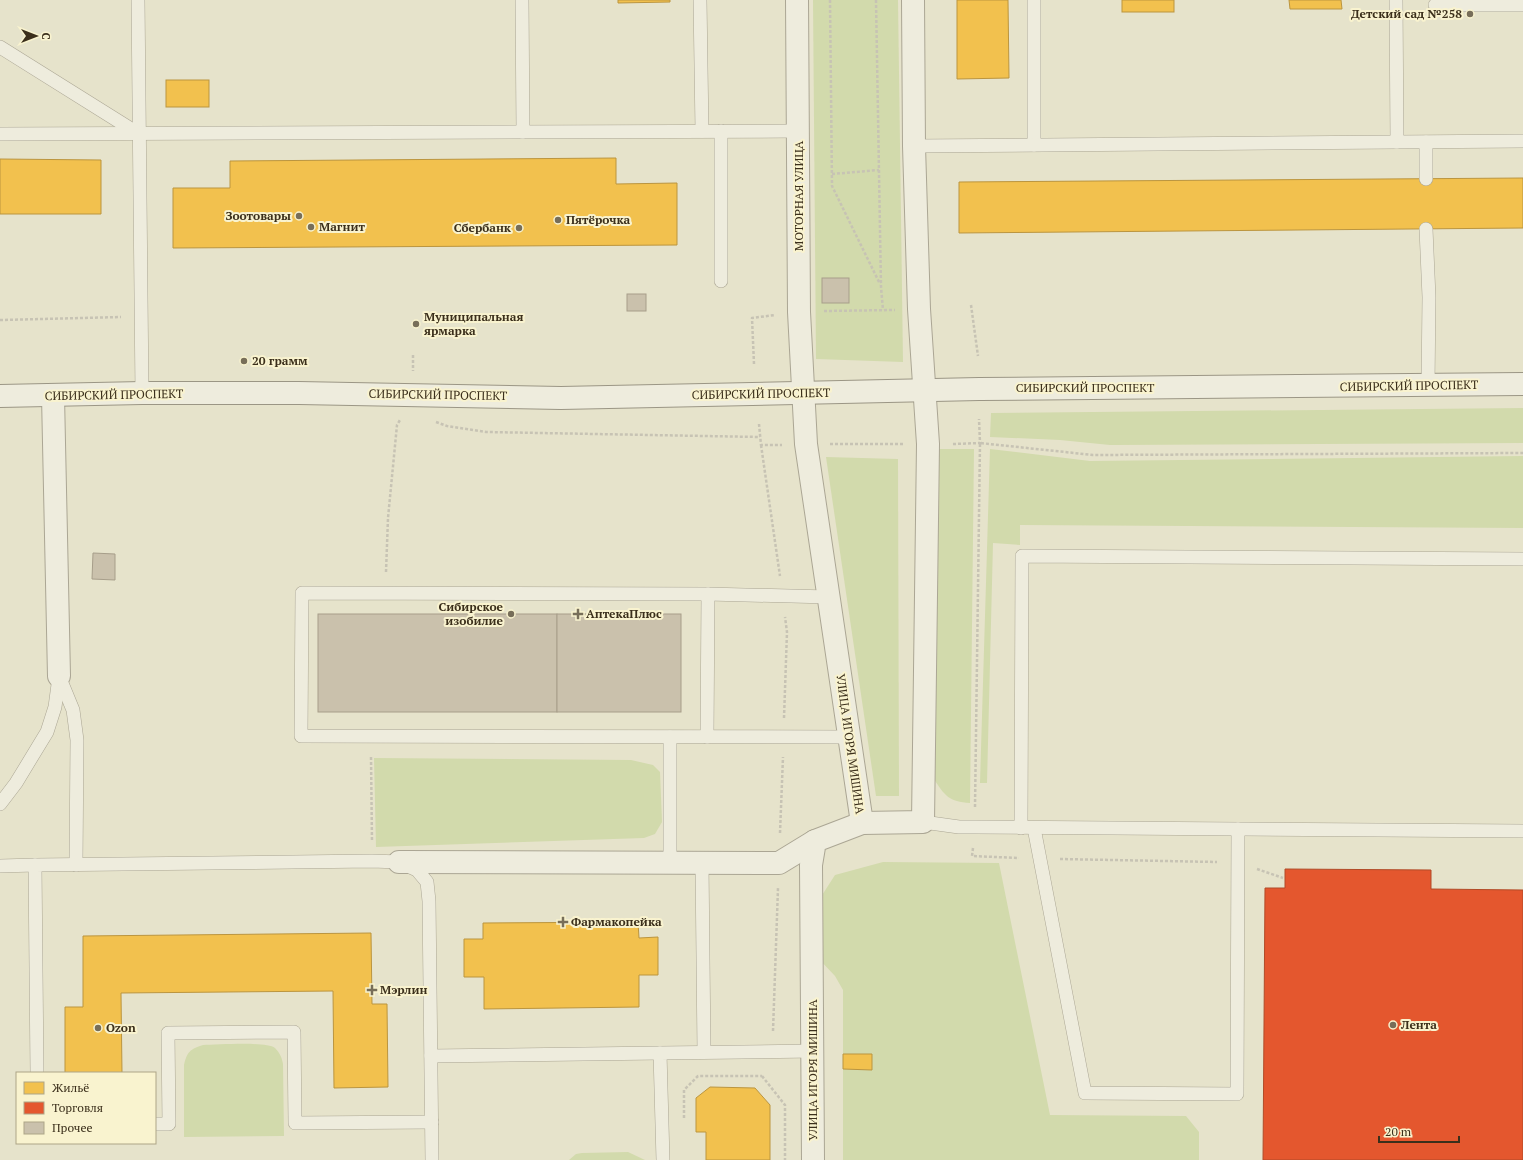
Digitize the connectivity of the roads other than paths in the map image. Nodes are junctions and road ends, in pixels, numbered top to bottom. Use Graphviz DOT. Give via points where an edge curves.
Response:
graph roads {
  1 [pos="138,0"];
  2 [pos="522,0"];
  3 [pos="700,0"];
  4 [pos="797,0"];
  5 [pos="913,0"];
  6 [pos="1034,0"];
  7 [pos="1396,0"];
  8 [pos="1523,4"];
  9 [pos="1435,5"];
  10 [pos="0,47"];
  11 [pos="702,131"];
  12 [pos="721,131"];
  13 [pos="798,131"];
  14 [pos="523,132"];
  15 [pos="0,134"];
  16 [pos="139,134"];
  17 [pos="1397,142"];
  18 [pos="1426,142"];
  19 [pos="1523,142"];
  20 [pos="1034,145"];
  21 [pos="914,146"];
  22 [pos="1426,179"];
  23 [pos="1426,229"];
  24 [pos="721,281"];
  25 [pos="1523,384"];
  26 [pos="1428,386"];
  27 [pos="925,391"];
  28 [pos="142,393"];
  29 [pos="804,393"];
  30 [pos="0,396"];
  31 [pos="53,396"];
  32 [pos="1523,559"];
  33 [pos="708,594"];
  34 [pos="829,597"];
  35 [pos="59,676"];
  36 [pos="670,737"];
  37 [pos="707,737"];
  38 [pos="850,737"];
  39 [pos="0,804"];
  40 [pos="923,822"];
  41 [pos="862,823"];
  42 [pos="1028,828"];
  43 [pos="1238,829"];
  44 [pos="1523,831"];
  45 [pos="815,841"];
  46 [pos="399,862"];
  47 [pos="670,863"];
  48 [pos="702,863"];
  49 [pos="36,865"];
  50 [pos="76,865"];
  51 [pos="0,866"];
  52 [pos="813,1051"];
  53 [pos="704,1052"];
  54 [pos="660,1053"];
  55 [pos="431,1056"];
  56 [pos="37,1072"];
  57 [pos="432,1122"];
  58 [pos="156,1124"];
  59 [pos="432,1160"];
  60 [pos="663,1160"];
  61 [pos="813,1160"];
  1 -- 16 [label="lane"];
  2 -- 14 [label="lane"];
  3 -- 11 [label="lane"];
  4 -- 13 [label="street, МОТОРНАЯ УЛИЦА"];
  5 -- 21 [label="street"];
  6 -- 20 [label="lane"];
  7 -- 17 [label="lane"];
  8 -- 9 [label="lane"];
  10 -- 16 [label="lane"];
  11 -- 12 [label="lane"];
  11 -- 14 [label="lane"];
  12 -- 13 [label="lane"];
  12 -- 24 [label="lane"];
  13 -- 29 [label="street, МОТОРНАЯ УЛИЦА" via="799,312"];
  14 -- 16 [label="lane"];
  15 -- 16 [label="lane"];
  16 -- 28 [label="lane"];
  17 -- 18 [label="lane"];
  17 -- 20 [label="lane"];
  18 -- 19 [label="lane"];
  18 -- 22 [label="lane"];
  20 -- 21 [label="lane"];
  21 -- 27 [label="street" via="919,309"];
  23 -- 26 [label="lane" via="1429,296"];
  25 -- 26 [label="street, СИБИРСКИЙ ПРОСПЕКТ"];
  26 -- 27 [label="street, СИБИРСКИЙ ПРОСПЕКТ"];
  27 -- 29 [label="street, СИБИРСКИЙ ПРОСПЕКТ"];
  27 -- 40 [label="street" via="928,444"];
  28 -- 29 [label="street, СИБИРСКИЙ ПРОСПЕКТ" via="338,393 561,398"];
  28 -- 31 [label="street, СИБИРСКИЙ ПРОСПЕКТ"];
  29 -- 34 [label="street, УЛИЦА ИГОРЯ МИШИНА" via="806,444"];
  30 -- 31 [label="street, СИБИРСКИЙ ПРОСПЕКТ"];
  31 -- 35 [label="street"];
  32 -- 42 [label="lane" via="1022,556"];
  33 -- 34 [label="lane"];
  33 -- 36 [label="lane" via="302,594 301,736"];
  33 -- 37 [label="lane"];
  34 -- 38 [label="street, УЛИЦА ИГОРЯ МИШИНА"];
  35 -- 39 [label="lane" via="55,707 47,732"];
  35 -- 50 [label="lane" via="73,710 77,740"];
  36 -- 37 [label="lane"];
  36 -- 47 [label="lane"];
  37 -- 38 [label="lane"];
  38 -- 41 [label="street, УЛИЦА ИГОРЯ МИШИНА"];
  40 -- 41 [label="street"];
  40 -- 42 [label="lane" via="959,827"];
  41 -- 45 [label="street, УЛИЦА ИГОРЯ МИШИНА"];
  42 -- 43 [label="lane"];
  42 -- 43 [label="lane" via="1085,1093 1229,1094 1237,1094"];
  43 -- 44 [label="lane"];
  45 -- 48 [label="street" via="779,863"];
  45 -- 52 [label="street, УЛИЦА ИГОРЯ МИШИНА" via="811,865"];
  46 -- 47 [label="street"];
  46 -- 50 [label="lane" via="372,860"];
  46 -- 55 [label="lane" via="417,870 426,882 429,902"];
  47 -- 48 [label="street"];
  48 -- 53 [label="lane"];
  49 -- 50 [label="lane"];
  49 -- 51 [label="lane"];
  49 -- 56 [label="lane"];
  52 -- 53 [label="lane"];
  52 -- 61 [label="street, УЛИЦА ИГОРЯ МИШИНА"];
  53 -- 54 [label="lane"];
  54 -- 55 [label="lane"];
  54 -- 60 [label="lane"];
  55 -- 57 [label="lane"];
  57 -- 58 [label="lane" via="294,1123 294,1032 168,1033 169,1124"];
  57 -- 59 [label="lane"];
}
